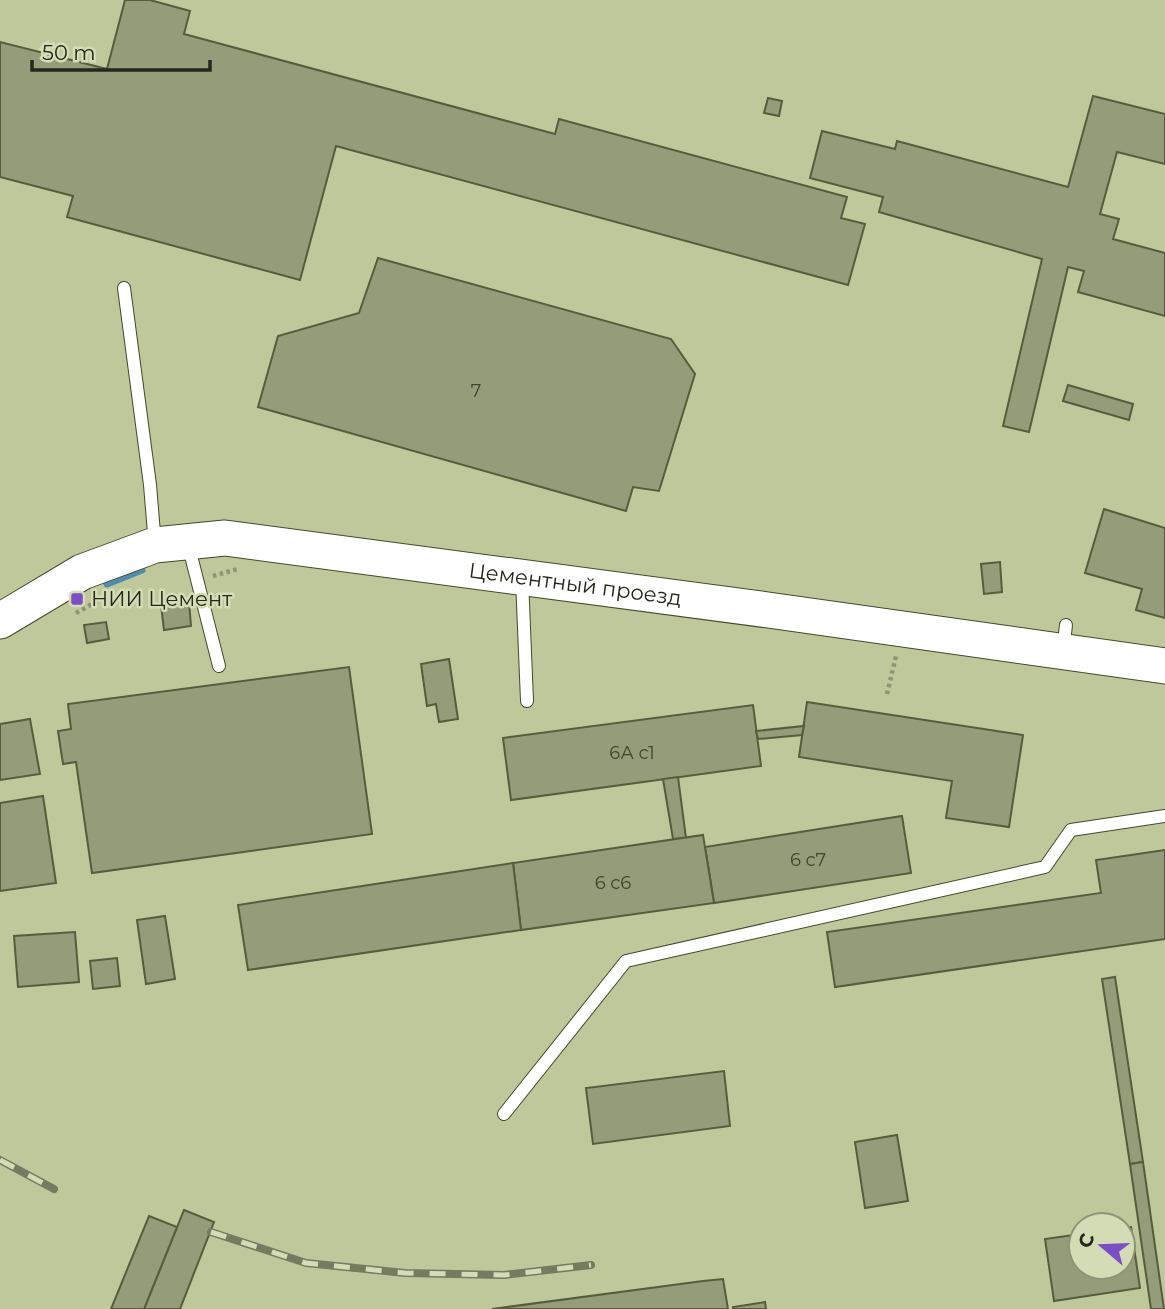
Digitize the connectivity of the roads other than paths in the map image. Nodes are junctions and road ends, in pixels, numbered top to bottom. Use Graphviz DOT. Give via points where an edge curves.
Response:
graph roads {
  1 [pos="124,288"];
  2 [pos="171,543"];
  3 [pos="522,579"];
  4 [pos="0,621"];
  5 [pos="219,666"];
  6 [pos="1165,666"];
  7 [pos="527,701"];
  8 [pos="1165,816"];
  9 [pos="504,1114"];
  1 -- 2 [label="lane" via="150,485"];
  2 -- 3 [label="street, Цементный проезд" via="225,538"];
  2 -- 4 [label="street, Цементный проезд" via="82,572"];
  2 -- 5 [label="lane" via="204,614"];
  3 -- 6 [label="street, Цементный проезд" via="1064,638"];
  3 -- 7 [label="lane"];
  8 -- 9 [label="lane" via="1071,830 1045,867 626,961"];
}
